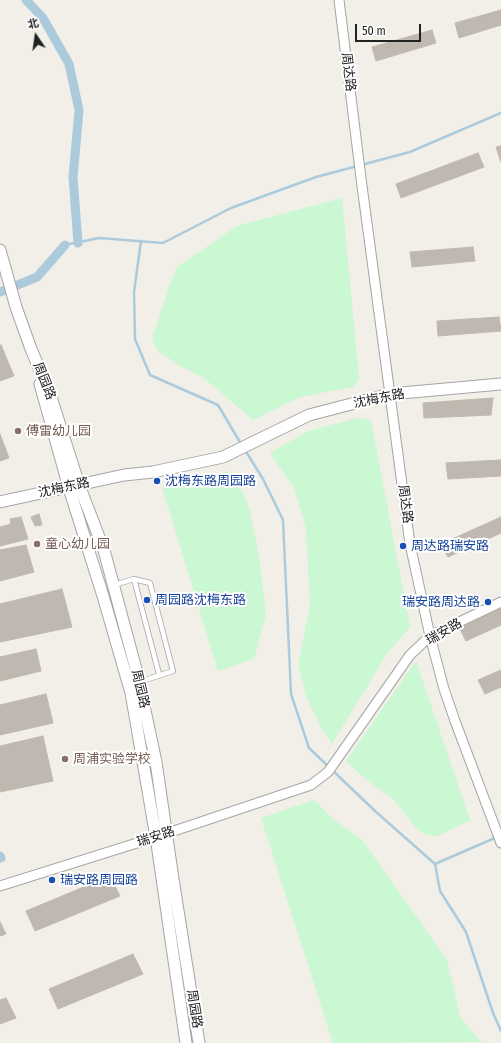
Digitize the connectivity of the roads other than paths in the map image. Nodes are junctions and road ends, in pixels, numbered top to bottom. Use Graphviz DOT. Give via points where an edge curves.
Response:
graph roads {
  1 [pos="339,0"];
  2 [pos="0,250"];
  3 [pos="501,384"];
  4 [pos="390,394"];
  5 [pos="74,486"];
  6 [pos="0,502"];
  7 [pos="134,579"];
  8 [pos="113,585"];
  9 [pos="501,602"];
  10 [pos="430,636"];
  11 [pos="159,674"];
  12 [pos="139,682"];
  13 [pos="162,836"];
  14 [pos="501,843"];
  15 [pos="0,886"];
  16 [pos="186,1043"];
  17 [pos="199,1043"];
  1 -- 4 [label="street, 周达路"];
  2 -- 5 [label="street, 周园路" via="45,404"];
  3 -- 4 [label="street, 沈梅东路"];
  4 -- 5 [label="street, 沈梅东路" via="309,415 223,457"];
  4 -- 10 [label="street, 周达路" via="410,544"];
  5 -- 6 [label="street, 沈梅东路"];
  5 -- 8 [label="street, 周园路" via="104,550"];
  5 -- 13 [label="street, 周园路" via="131,693"];
  7 -- 8 [label="lane"];
  7 -- 11 [label="lane"];
  7 -- 11 [label="lane" via="150,583 173,671"];
  8 -- 12 [label="street, 周园路"];
  9 -- 10 [label="street, 瑞安路"];
  10 -- 13 [label="street, 瑞安路" via="410,655 328,772 311,785"];
  10 -- 14 [label="street, 周达路" via="455,722"];
  11 -- 12 [label="lane"];
  12 -- 13 [label="street, 周园路" via="156,762"];
  13 -- 15 [label="street, 瑞安路"];
  13 -- 16 [label="street, 周园路"];
  13 -- 17 [label="street, 周园路"];
}
